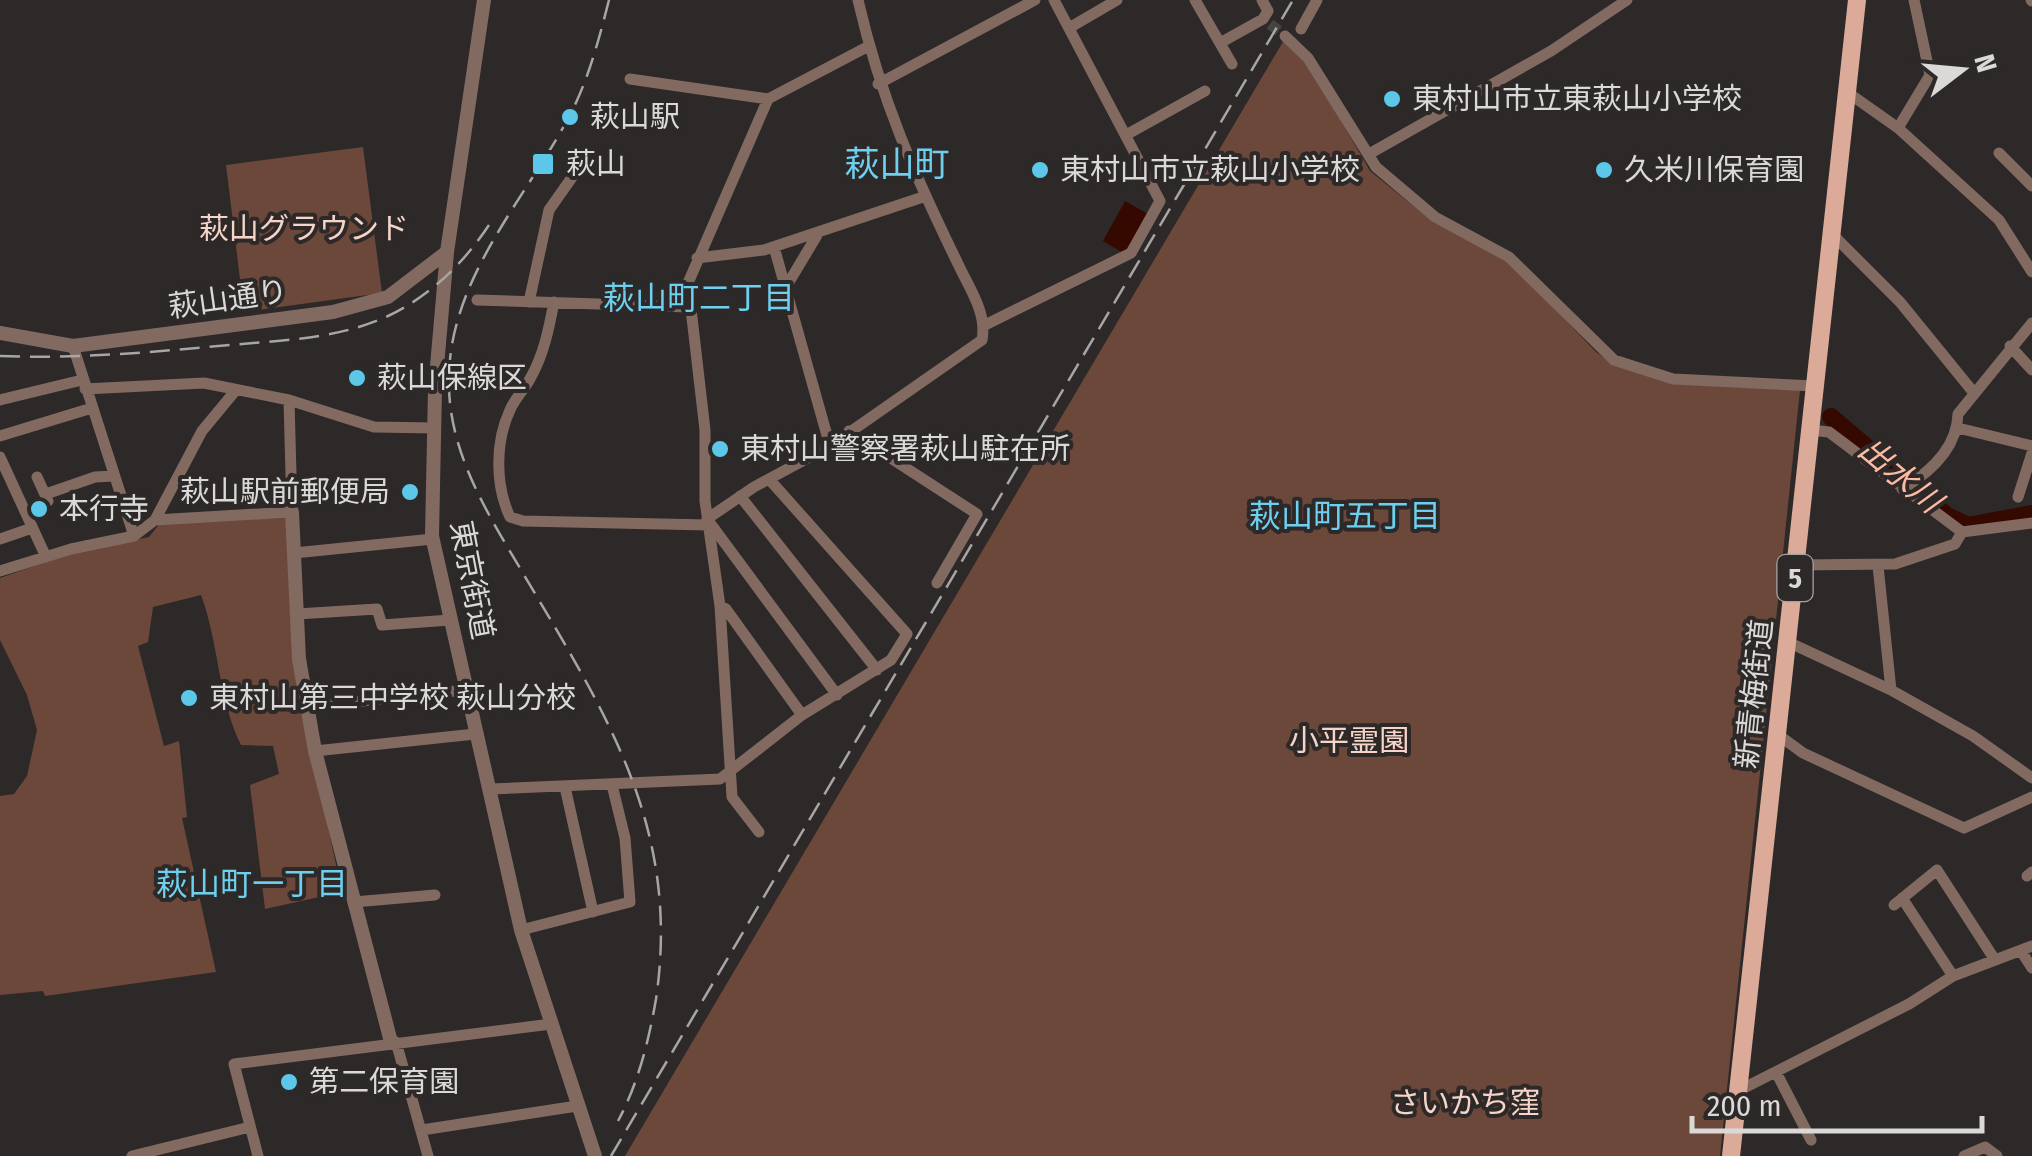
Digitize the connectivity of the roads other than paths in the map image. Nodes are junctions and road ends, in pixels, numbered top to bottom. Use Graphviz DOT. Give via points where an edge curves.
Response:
graph roads {
  1 [pos="484,0"];
  2 [pos="858,0"];
  3 [pos="1035,0"];
  4 [pos="1054,0"];
  5 [pos="1118,0"];
  6 [pos="1212,0"];
  7 [pos="1262,0"];
  8 [pos="1317,0"];
  9 [pos="1627,0"];
  10 [pos="1857,0"];
  11 [pos="1914,0"];
  12 [pos="1197,4"];
  13 [pos="1069,28"];
  14 [pos="1301,29"];
  15 [pos="1285,36"];
  16 [pos="1220,43"];
  17 [pos="867,47"];
  18 [pos="1232,64"];
  19 [pos="630,79"];
  20 [pos="878,84"];
  21 [pos="1205,91"];
  22 [pos="1847,92"];
  23 [pos="768,98"];
  24 [pos="1898,128"];
  25 [pos="1126,135"];
  26 [pos="2000,152"];
  27 [pos="1368,154"];
  28 [pos="580,166"];
  29 [pos="2032,186"];
  30 [pos="923,197"];
  31 [pos="819,232"];
  32 [pos="1832,234"];
  33 [pos="774,248"];
  34 [pos="447,252"];
  35 [pos="696,258"];
  36 [pos="2032,272"];
  37 [pos="786,287"];
  38 [pos="476,300"];
  39 [pos="529,302"];
  40 [pos="554,302"];
  41 [pos="688,307"];
  42 [pos="2032,323"];
  43 [pos="985,325"];
  44 [pos="0,333"];
  45 [pos="73,346"];
  46 [pos="2010,346"];
  47 [pos="2032,370"];
  48 [pos="84,384"];
  49 [pos="1814,386"];
  50 [pos="236,390"];
  51 [pos="1974,393"];
  52 [pos="0,400"];
  53 [pos="289,400"];
  54 [pos="92,408"];
  55 [pos="435,428"];
  56 [pos="1958,428"];
  57 [pos="1810,430"];
  58 [pos="849,431"];
  59 [pos="0,436"];
  60 [pos="830,446"];
  61 [pos="2032,449"];
  62 [pos="0,457"];
  63 [pos="114,476"];
  64 [pos="37,477"];
  65 [pos="769,479"];
  66 [pos="13,486"];
  67 [pos="1907,486"];
  68 [pos="0,491"];
  69 [pos="740,496"];
  70 [pos="2018,497"];
  71 [pos="292,512"];
  72 [pos="155,520"];
  73 [pos="708,522"];
  74 [pos="2032,523"];
  75 [pos="32,528"];
  76 [pos="1962,532"];
  77 [pos="134,536"];
  78 [pos="0,539"];
  79 [pos="432,539"];
  80 [pos="294,553"];
  81 [pos="46,556"];
  82 [pos="1796,564"];
  83 [pos="1878,566"];
  84 [pos="0,571"];
  85 [pos="937,584"];
  86 [pos="720,606"];
  87 [pos="297,614"];
  88 [pos="450,620"];
  89 [pos="1788,642"];
  90 [pos="877,670"];
  91 [pos="466,690"];
  92 [pos="1891,690"];
  93 [pos="837,694"];
  94 [pos="307,707"];
  95 [pos="802,715"];
  96 [pos="475,734"];
  97 [pos="1777,734"];
  98 [pos="315,751"];
  99 [pos="731,775"];
  100 [pos="2032,778"];
  101 [pos="612,785"];
  102 [pos="565,787"];
  103 [pos="490,790"];
  104 [pos="2032,797"];
  105 [pos="759,832"];
  106 [pos="435,895"];
  107 [pos="354,902"];
  108 [pos="592,912"];
  109 [pos="520,930"];
  110 [pos="2027,948"];
  111 [pos="1995,960"];
  112 [pos="2032,968"];
  113 [pos="1953,976"];
  114 [pos="551,1024"];
  115 [pos="394,1042"];
  116 [pos="1776,1072"];
  117 [pos="1738,1091"];
  118 [pos="578,1106"];
  119 [pos="250,1127"];
  120 [pos="422,1130"];
  121 [pos="1811,1140"];
  122 [pos="178,1150"];
  123 [pos="132,1156"];
  124 [pos="258,1156"];
  125 [pos="428,1156"];
  126 [pos="596,1156"];
  127 [pos="1731,1156"];
  128 [pos="1964,1156"];
  129 [pos="1997,1156"];
  1 -- 34 [label="street, 東京街道"];
  2 -- 17 [label="street"];
  3 -- 20 [label="street"];
  4 -- 13 [label="street"];
  5 -- 13 [label="street"];
  6 -- 12 [label="street"];
  7 -- 16 [label="street" via="1266,21"];
  8 -- 14 [label="street"];
  9 -- 27 [label="street"];
  10 -- 22 [label="main road, 新青梅街道 / 5"];
  11 -- 24 [label="street" via="1930,75"];
  12 -- 16 [label="street"];
  13 -- 25 [label="street"];
  15 -- 27 [label="street" via="1308,58"];
  16 -- 18 [label="street"];
  17 -- 20 [label="street"];
  17 -- 23 [label="street"];
  19 -- 23 [label="street"];
  20 -- 30 [label="street"];
  21 -- 25 [label="street"];
  22 -- 24 [label="street"];
  22 -- 32 [label="main road, 新青梅街道 / 5"];
  23 -- 35 [label="street"];
  24 -- 36 [label="street" via="1999,220"];
  25 -- 43 [label="street" via="1160,202 1131,253"];
  26 -- 29 [label="street"];
  27 -- 49 [label="street" via="1435,218 1509,257 1614,360 1672,380"];
  28 -- 39 [label="street" via="549,210"];
  30 -- 31 [label="street"];
  30 -- 43 [label="street"];
  31 -- 33 [label="street"];
  31 -- 37 [label="street"];
  32 -- 49 [label="main road, 新青梅街道 / 5"];
  32 -- 51 [label="street" via="1900,302"];
  33 -- 35 [label="street"];
  33 -- 37 [label="street"];
  34 -- 45 [label="street, 萩山通り" via="388,297 350,309"];
  34 -- 55 [label="street, 東京街道"];
  35 -- 41 [label="street"];
  37 -- 60 [label="street"];
  38 -- 39 [label="street"];
  39 -- 40 [label="street"];
  40 -- 41 [label="street"];
  40 -- 73 [label="street" via="532,377 509,411 500,482 510,517"];
  41 -- 73 [label="street" via="706,430"];
  42 -- 46 [label="street"];
  43 -- 58 [label="street" via="982,340 965,355"];
  44 -- 45 [label="street, 萩山通り"];
  45 -- 48 [label="street"];
  46 -- 47 [label="street"];
  46 -- 51 [label="street"];
  48 -- 50 [label="street" via="204,383"];
  48 -- 52 [label="street"];
  48 -- 54 [label="street"];
  49 -- 57 [label="main road, 新青梅街道 / 5"];
  50 -- 53 [label="street"];
  50 -- 72 [label="street" via="202,430"];
  51 -- 56 [label="street" via="1958,414"];
  53 -- 55 [label="street" via="374,427"];
  53 -- 71 [label="street"];
  54 -- 59 [label="street"];
  54 -- 63 [label="street"];
  55 -- 79 [label="street, 東京街道"];
  56 -- 61 [label="street"];
  56 -- 67 [label="street" via="1932,471"];
  57 -- 67 [label="street" via="1830,432"];
  57 -- 82 [label="main road, 新青梅街道 / 5"];
  58 -- 60 [label="street"];
  58 -- 85 [label="street" via="977,514"];
  60 -- 65 [label="street"];
  61 -- 70 [label="street"];
  62 -- 66 [label="street"];
  63 -- 64 [label="street" via="47,498"];
  63 -- 77 [label="street"];
  65 -- 69 [label="street"];
  65 -- 90 [label="street" via="907,634"];
  66 -- 68 [label="street"];
  66 -- 75 [label="street"];
  67 -- 76 [label="street"];
  69 -- 73 [label="street"];
  69 -- 90 [label="street"];
  71 -- 72 [label="street"];
  71 -- 80 [label="street"];
  72 -- 77 [label="street"];
  73 -- 86 [label="street"];
  73 -- 93 [label="street"];
  74 -- 76 [label="street"];
  75 -- 78 [label="street"];
  75 -- 81 [label="street"];
  76 -- 83 [label="street" via="1955,544"];
  77 -- 81 [label="street"];
  79 -- 80 [label="street"];
  79 -- 88 [label="street, 東京街道"];
  80 -- 87 [label="street"];
  81 -- 84 [label="street"];
  82 -- 83 [label="street"];
  82 -- 89 [label="main road, 新青梅街道 / 5"];
  83 -- 92 [label="street"];
  86 -- 95 [label="street"];
  86 -- 99 [label="street"];
  87 -- 88 [label="street" via="378,608 382,625"];
  87 -- 94 [label="street"];
  88 -- 91 [label="street, 東京街道"];
  89 -- 92 [label="street"];
  89 -- 97 [label="main road, 新青梅街道 / 5"];
  90 -- 93 [label="street"];
  91 -- 94 [label="street"];
  91 -- 96 [label="street, 東京街道"];
  92 -- 100 [label="street"];
  93 -- 95 [label="street"];
  94 -- 98 [label="street"];
  95 -- 99 [label="street"];
  96 -- 98 [label="street"];
  96 -- 103 [label="street, 東京街道"];
  97 -- 104 [label="street" via="1803,753 1964,828"];
  97 -- 117 [label="main road, 新青梅街道 / 5"];
  98 -- 107 [label="street"];
  99 -- 101 [label="street"];
  99 -- 105 [label="street" via="732,798"];
  101 -- 102 [label="street"];
  101 -- 108 [label="street" via="630,902"];
  102 -- 103 [label="street"];
  102 -- 108 [label="street"];
  103 -- 109 [label="street, 東京街道"];
  106 -- 107 [label="street"];
  107 -- 115 [label="street"];
  108 -- 109 [label="street"];
  109 -- 114 [label="street, 東京街道"];
  110 -- 111 [label="street"];
  110 -- 112 [label="street"];
  111 -- 113 [label="street"];
  111 -- 113 [label="street" via="1937,870 1898,901"];
  113 -- 116 [label="street"];
  114 -- 115 [label="street"];
  114 -- 118 [label="street, 東京街道"];
  115 -- 119 [label="street" via="234,1064"];
  115 -- 120 [label="street"];
  116 -- 117 [label="street"];
  116 -- 121 [label="street"];
  117 -- 127 [label="main road, 新青梅街道 / 5"];
  118 -- 120 [label="street"];
  118 -- 126 [label="street, 東京街道"];
  119 -- 122 [label="street"];
  119 -- 124 [label="street"];
  120 -- 125 [label="street"];
  122 -- 123 [label="street"];
  128 -- 129 [label="street" via="1985,1147"];
}
